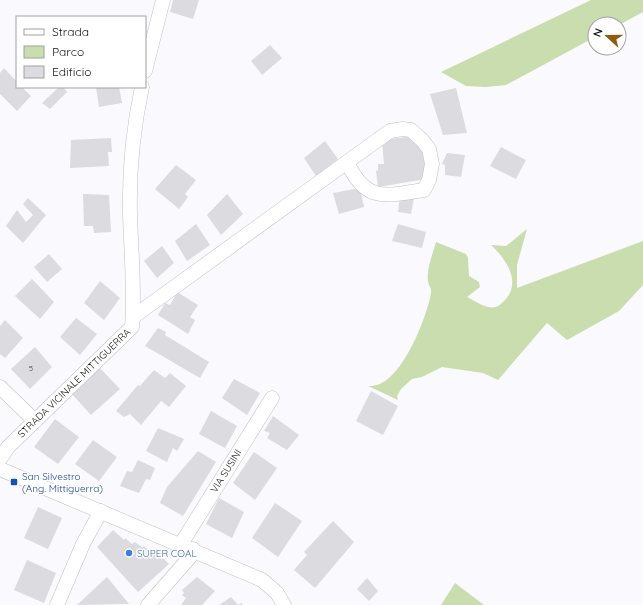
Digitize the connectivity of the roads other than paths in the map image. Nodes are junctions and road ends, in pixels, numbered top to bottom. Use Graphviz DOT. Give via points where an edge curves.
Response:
graph roads {
  1 [pos="163,0"];
  2 [pos="146,67"];
  3 [pos="142,88"];
  4 [pos="347,162"];
  5 [pos="133,317"];
  6 [pos="0,387"];
  7 [pos="272,398"];
  8 [pos="35,421"];
  9 [pos="0,459"];
  10 [pos="0,469"];
  11 [pos="101,511"];
  12 [pos="187,547"];
  13 [pos="57,605"];
  14 [pos="148,605"];
  15 [pos="284,605"];
  1 -- 2 [label="street"];
  3 -- 5 [label="street, STRADA VICINALE MITTIGUERRA" via="133,128 130,213 135,294"];
  4 -- 4 [label="street" via="390,131 403,129 410,130 422,140 428,149 432,164 424,190 388,195 372,193 364,188"];
  4 -- 5 [label="street"];
  5 -- 8 [label="street, STRADA VICINALE MITTIGUERRA" via="132,327"];
  6 -- 8 [label="street"];
  7 -- 12 [label="street, VIA SUSINI"];
  8 -- 9 [label="street, STRADA VICINALE MITTIGUERRA"];
  10 -- 11 [label="street"];
  11 -- 12 [label="street"];
  11 -- 13 [label="street"];
  12 -- 14 [label="street, VIA SUSINI" via="190,557"];
  12 -- 15 [label="street" via="262,580 277,593"];
}
